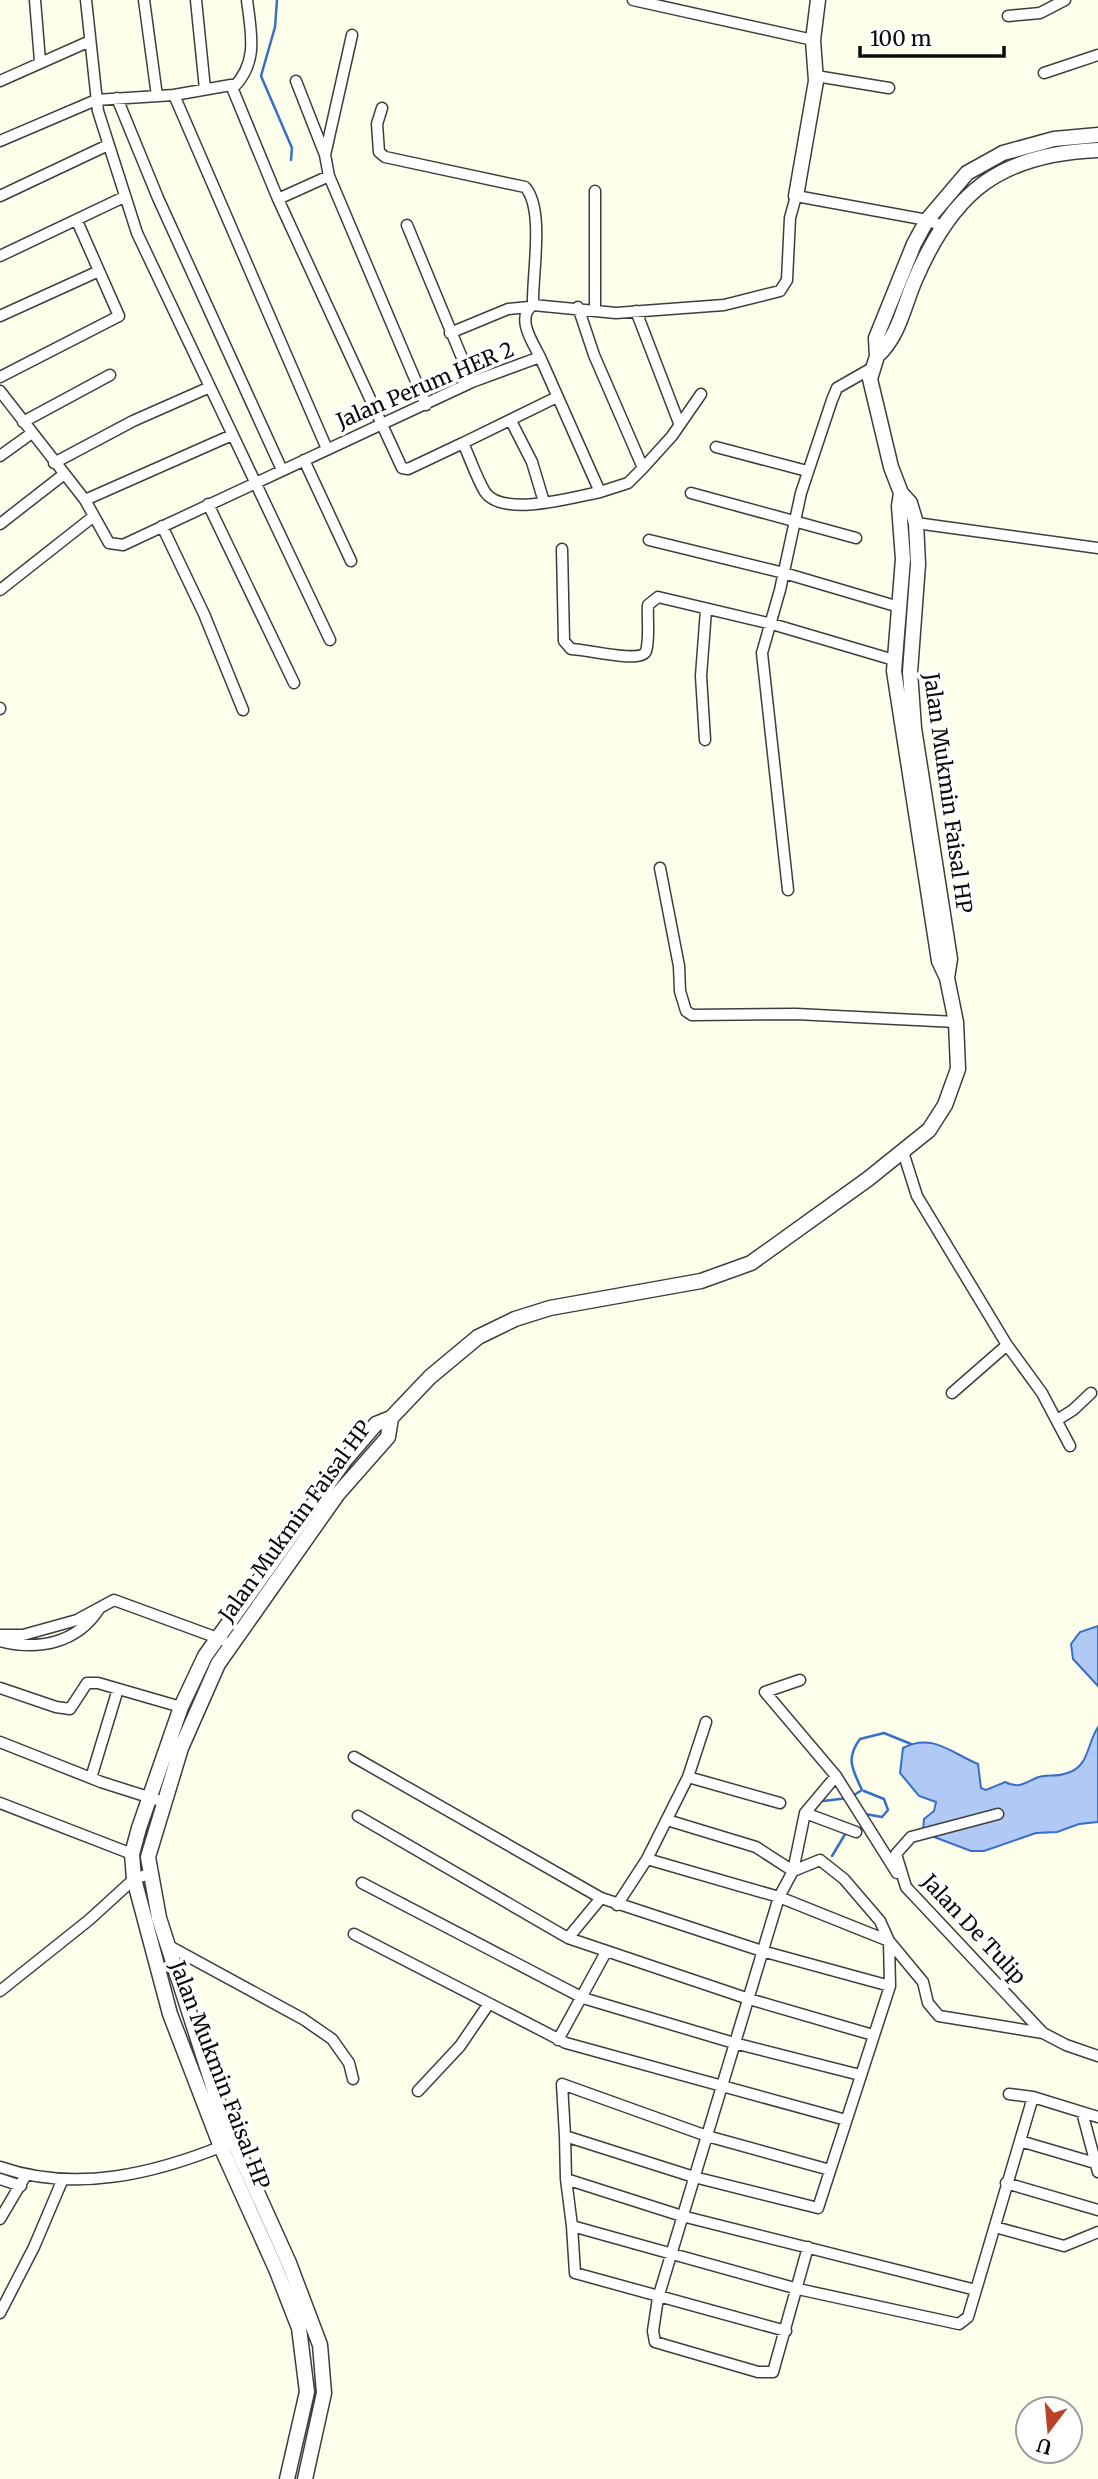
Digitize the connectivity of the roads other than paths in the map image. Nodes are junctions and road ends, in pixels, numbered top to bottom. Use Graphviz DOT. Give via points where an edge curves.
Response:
graph roads {
  1 [pos="35,0"];
  2 [pos="86,0"];
  3 [pos="144,0"];
  4 [pos="196,0"];
  5 [pos="247,0"];
  6 [pos="633,0"];
  7 [pos="818,0"];
  8 [pos="1065,0"];
  9 [pos="1008,16"];
  10 [pos="352,35"];
  11 [pos="813,40"];
  12 [pos="90,41"];
  13 [pos="1098,55"];
  14 [pos="40,61"];
  15 [pos="1044,73"];
  16 [pos="816,76"];
  17 [pos="0,81"];
  18 [pos="296,81"];
  19 [pos="233,88"];
  20 [pos="889,88"];
  21 [pos="205,89"];
  22 [pos="174,95"];
  23 [pos="157,96"];
  24 [pos="117,98"];
  25 [pos="96,100"];
  26 [pos="382,108"];
  27 [pos="1098,135"];
  28 [pos="0,141"];
  29 [pos="108,145"];
  30 [pos="1098,150"];
  31 [pos="325,155"];
  32 [pos="329,176"];
  33 [pos="595,191"];
  34 [pos="0,196"];
  35 [pos="796,196"];
  36 [pos="124,197"];
  37 [pos="278,199"];
  38 [pos="928,220"];
  39 [pos="77,221"];
  40 [pos="407,225"];
  41 [pos="942,226"];
  42 [pos="0,256"];
  43 [pos="99,271"];
  44 [pos="531,306"];
  45 [pos="578,307"];
  46 [pos="595,310"];
  47 [pos="636,311"];
  48 [pos="0,316"];
  49 [pos="450,333"];
  50 [pos="540,357"];
  51 [pos="873,367"];
  52 [pos="110,375"];
  53 [pos="0,377"];
  54 [pos="472,382"];
  55 [pos="210,387"];
  56 [pos="0,391"];
  57 [pos="701,394"];
  58 [pos="557,397"];
  59 [pos="426,405"];
  60 [pos="511,421"];
  61 [pos="23,422"];
  62 [pos="679,423"];
  63 [pos="380,425"];
  64 [pos="32,433"];
  65 [pos="232,435"];
  66 [pos="463,443"];
  67 [pos="716,447"];
  68 [pos="327,449"];
  69 [pos="0,456"];
  70 [pos="304,460"];
  71 [pos="54,463"];
  72 [pos="643,468"];
  73 [pos="282,470"];
  74 [pos="807,471"];
  75 [pos="63,475"];
  76 [pos="255,483"];
  77 [pos="600,492"];
  78 [pos="691,493"];
  79 [pos="901,493"];
  80 [pos="85,500"];
  81 [pos="544,502"];
  82 [pos="208,504"];
  83 [pos="94,516"];
  84 [pos="794,522"];
  85 [pos="916,523"];
  86 [pos="0,524"];
  87 [pos="162,526"];
  88 [pos="856,538"];
  89 [pos="649,540"];
  90 [pos="1098,548"];
  91 [pos="562,549"];
  92 [pos="351,561"];
  93 [pos="784,573"];
  94 [pos="0,590"];
  95 [pos="899,607"];
  96 [pos="706,610"];
  97 [pos="772,624"];
  98 [pos="330,640"];
  99 [pos="894,660"];
  100 [pos="294,683"];
  101 [pos="243,710"];
  102 [pos="705,740"];
  103 [pos="660,868"];
  104 [pos="788,890"];
  105 [pos="947,978"];
  106 [pos="956,1023"];
  107 [pos="903,1152"];
  108 [pos="1007,1345"];
  109 [pos="1091,1392"];
  110 [pos="952,1394"];
  111 [pos="1057,1420"];
  112 [pos="1070,1446"];
  113 [pos="100,1606"];
  114 [pos="0,1635"];
  115 [pos="0,1641"];
  116 [pos="224,1641"];
  117 [pos="800,1680"];
  118 [pos="0,1688"];
  119 [pos="118,1689"];
  120 [pos="181,1707"];
  121 [pos="706,1722"];
  122 [pos="0,1742"];
  123 [pos="354,1757"];
  124 [pos="688,1777"];
  125 [pos="91,1778"];
  126 [pos="839,1781"];
  127 [pos="149,1797"];
  128 [pos="164,1802"];
  129 [pos="0,1803"];
  130 [pos="780,1803"];
  131 [pos="805,1813"];
  132 [pos="998,1814"];
  133 [pos="358,1816"];
  134 [pos="667,1820"];
  135 [pos="856,1832"];
  136 [pos="132,1854"];
  137 [pos="647,1859"];
  138 [pos="793,1871"];
  139 [pos="149,1874"];
  140 [pos="134,1879"];
  141 [pos="362,1883"];
  142 [pos="906,1887"];
  143 [pos="779,1897"];
  144 [pos="601,1898"];
  145 [pos="617,1905"];
  146 [pos="354,1934"];
  147 [pos="569,1938"];
  148 [pos="890,1941"];
  149 [pos="169,1945"];
  150 [pos="762,1951"];
  151 [pos="606,1952"];
  152 [pos="890,1986"];
  153 [pos="0,1991"];
  154 [pos="583,1998"];
  155 [pos="749,1998"];
  156 [pos="488,2004"];
  157 [pos="1043,2033"];
  158 [pos="873,2035"];
  159 [pos="558,2040"];
  160 [pos="734,2043"];
  161 [pos="1098,2056"];
  162 [pos="860,2075"];
  163 [pos="353,2079"];
  164 [pos="721,2087"];
  165 [pos="418,2091"];
  166 [pos="1009,2094"];
  167 [pos="1033,2098"];
  168 [pos="1083,2112"];
  169 [pos="1098,2117"];
  170 [pos="846,2120"];
  171 [pos="565,2136"];
  172 [pos="707,2136"];
  173 [pos="1020,2140"];
  174 [pos="227,2145"];
  175 [pos="1097,2166"];
  176 [pos="0,2167"];
  177 [pos="830,2170"];
  178 [pos="26,2175"];
  179 [pos="694,2177"];
  180 [pos="0,2179"];
  181 [pos="566,2179"];
  182 [pos="62,2181"];
  183 [pos="1006,2183"];
  184 [pos="21,2186"];
  185 [pos="1098,2210"];
  186 [pos="682,2216"];
  187 [pos="0,2220"];
  188 [pos="572,2226"];
  189 [pos="995,2227"];
  190 [pos="1098,2232"];
  191 [pos="808,2247"];
  192 [pos="674,2255"];
  193 [pos="798,2289"];
  194 [pos="975,2290"];
  195 [pos="658,2298"];
  196 [pos="0,2313"];
  197 [pos="786,2331"];
  198 [pos="287,2479"];
  199 [pos="305,2479"];
  1 -- 14 [label="street"];
  2 -- 12 [label="street"];
  3 -- 23 [label="street"];
  4 -- 21 [label="street"];
  5 -- 19 [label="street" via="253,54"];
  6 -- 11 [label="street"];
  7 -- 11 [label="street"];
  8 -- 9 [label="street" via="1040,13"];
  10 -- 31 [label="street"];
  11 -- 16 [label="street"];
  12 -- 14 [label="street"];
  12 -- 25 [label="street"];
  13 -- 15 [label="street"];
  14 -- 17 [label="street"];
  16 -- 20 [label="street"];
  16 -- 35 [label="street"];
  18 -- 31 [label="street"];
  19 -- 21 [label="street"];
  19 -- 37 [label="street"];
  21 -- 22 [label="street"];
  22 -- 23 [label="street"];
  22 -- 68 [label="street"];
  23 -- 24 [label="street"];
  24 -- 25 [label="street"];
  24 -- 73 [label="street"];
  25 -- 28 [label="street"];
  25 -- 29 [label="street"];
  26 -- 44 [label="street, Jalan Perum HER 2" via="378,142 385,157 525,187 532,195 536,214"];
  27 -- 38 [label="street, Jalan Mukmin Faisal HP" via="1054,139 1003,153 967,173"];
  29 -- 34 [label="street"];
  29 -- 36 [label="street"];
  30 -- 41 [label="street" via="1049,154 1008,168 980,186"];
  31 -- 32 [label="street"];
  32 -- 37 [label="street"];
  32 -- 59 [label="street"];
  33 -- 46 [label="street"];
  35 -- 38 [label="street"];
  35 -- 47 [label="street" via="790,218 788,280 780,291 724,305"];
  36 -- 39 [label="street"];
  36 -- 55 [label="street"];
  37 -- 63 [label="street"];
  38 -- 41 [label="street"];
  38 -- 51 [label="street, Jalan Mukmin Faisal HP" via="876,338"];
  39 -- 42 [label="street"];
  39 -- 43 [label="street"];
  40 -- 49 [label="street"];
  41 -- 51 [label="street" via="892,343"];
  43 -- 48 [label="street"];
  43 -- 53 [label="street" via="119,316"];
  44 -- 45 [label="street"];
  44 -- 49 [label="street" via="508,309"];
  44 -- 50 [label="street, Jalan Perum HER 2" via="525,328"];
  45 -- 46 [label="street"];
  45 -- 72 [label="street"];
  46 -- 47 [label="street"];
  47 -- 62 [label="street"];
  49 -- 54 [label="street"];
  50 -- 54 [label="street, Jalan Perum HER 2"];
  50 -- 58 [label="street"];
  51 -- 74 [label="street" via="837,388"];
  51 -- 79 [label="street, Jalan Mukmin Faisal HP" via="891,467"];
  52 -- 61 [label="street"];
  54 -- 59 [label="street, Jalan Perum HER 2"];
  55 -- 65 [label="street"];
  55 -- 71 [label="street"];
  56 -- 61 [label="street, Jalan Perum HER 2"];
  57 -- 62 [label="street"];
  58 -- 60 [label="street"];
  58 -- 77 [label="street"];
  59 -- 63 [label="street, Jalan Perum HER 2"];
  60 -- 66 [label="street"];
  60 -- 81 [label="street" via="532,462"];
  61 -- 64 [label="street, Jalan Perum HER 2"];
  62 -- 72 [label="street"];
  63 -- 66 [label="street" via="402,468"];
  63 -- 68 [label="street, Jalan Perum HER 2"];
  64 -- 69 [label="street"];
  64 -- 71 [label="street, Jalan Perum HER 2"];
  65 -- 76 [label="street"];
  65 -- 80 [label="street"];
  66 -- 81 [label="street" via="486,494 521,506"];
  67 -- 74 [label="street"];
  68 -- 70 [label="street, Jalan Perum HER 2"];
  70 -- 73 [label="street, Jalan Perum HER 2"];
  70 -- 92 [label="street"];
  71 -- 75 [label="street, Jalan Perum HER 2"];
  72 -- 77 [label="street" via="628,483"];
  73 -- 76 [label="street, Jalan Perum HER 2"];
  74 -- 84 [label="street"];
  75 -- 80 [label="street, Jalan Perum HER 2"];
  75 -- 86 [label="street"];
  76 -- 82 [label="street, Jalan Perum HER 2"];
  76 -- 98 [label="street"];
  77 -- 81 [label="street"];
  78 -- 84 [label="street"];
  79 -- 85 [label="street, Jalan Mukmin Faisal HP" via="910,503"];
  79 -- 95 [label="street, Jalan Mukmin Faisal HP"];
  80 -- 83 [label="street, Jalan Perum HER 2"];
  82 -- 87 [label="street, Jalan Perum HER 2"];
  82 -- 100 [label="street"];
  83 -- 87 [label="street, Jalan Perum HER 2" via="109,542 123,545"];
  83 -- 94 [label="street"];
  84 -- 88 [label="street"];
  84 -- 93 [label="street"];
  85 -- 90 [label="street"];
  85 -- 105 [label="street, Jalan Mukmin Faisal HP" via="918,564 910,672 914,728 950,959"];
  87 -- 101 [label="street"];
  89 -- 93 [label="street"];
  91 -- 96 [label="street" via="564,641 571,649 634,659 646,653 650,600 658,597"];
  93 -- 95 [label="street"];
  93 -- 97 [label="street"];
  95 -- 99 [label="street, Jalan Mukmin Faisal HP"];
  96 -- 97 [label="street"];
  96 -- 102 [label="street" via="701,676"];
  97 -- 99 [label="street"];
  97 -- 104 [label="street" via="762,653"];
  99 -- 105 [label="street, Jalan Mukmin Faisal HP" via="937,948"];
  103 -- 106 [label="street" via="680,991 686,1011 692,1015 796,1014"];
  105 -- 106 [label="street, Jalan Mukmin Faisal HP"];
  106 -- 107 [label="street, Jalan Mukmin Faisal HP" via="954,1086 937,1120"];
  107 -- 108 [label="street" via="918,1196"];
  107 -- 116 [label="street, Jalan Mukmin Faisal HP" via="751,1263 701,1281 550,1308 515,1318 478,1337 391,1418 387,1437"];
  108 -- 110 [label="street"];
  108 -- 111 [label="street"];
  109 -- 111 [label="street"];
  111 -- 112 [label="street"];
  113 -- 114 [label="street" via="77,1620 42,1631"];
  113 -- 115 [label="street" via="84,1630 68,1639 30,1644"];
  113 -- 116 [label="street" via="107,1601 121,1602"];
  116 -- 120 [label="street, Jalan Mukmin Faisal HP"];
  116 -- 128 [label="street, Jalan Mukmin Faisal HP"];
  117 -- 126 [label="street" via="765,1692"];
  118 -- 119 [label="street" via="70,1709 90,1682"];
  119 -- 120 [label="street"];
  119 -- 125 [label="street"];
  120 -- 127 [label="street, Jalan Mukmin Faisal HP"];
  121 -- 124 [label="street"];
  122 -- 125 [label="street"];
  123 -- 144 [label="street"];
  124 -- 130 [label="street"];
  124 -- 134 [label="street"];
  125 -- 127 [label="street"];
  126 -- 131 [label="street"];
  126 -- 142 [label="street"];
  127 -- 128 [label="street"];
  127 -- 136 [label="street, Jalan Mukmin Faisal HP"];
  128 -- 139 [label="street, Jalan Mukmin Faisal HP" via="151,1843"];
  129 -- 136 [label="street"];
  131 -- 135 [label="street"];
  131 -- 138 [label="street"];
  132 -- 142 [label="street, Jalan De Tulip" via="911,1837 896,1854"];
  133 -- 147 [label="street"];
  134 -- 137 [label="street"];
  134 -- 138 [label="street" via="756,1847"];
  136 -- 140 [label="street, Jalan Mukmin Faisal HP"];
  137 -- 143 [label="street"];
  137 -- 145 [label="street"];
  138 -- 143 [label="street"];
  138 -- 148 [label="street" via="821,1860 880,1921"];
  139 -- 140 [label="street"];
  139 -- 149 [label="street, Jalan Mukmin Faisal HP"];
  140 -- 153 [label="street"];
  140 -- 174 [label="street, Jalan Mukmin Faisal HP" via="170,2014"];
  141 -- 154 [label="street"];
  142 -- 157 [label="street, Jalan De Tulip"];
  143 -- 148 [label="street"];
  143 -- 150 [label="street"];
  144 -- 145 [label="street"];
  144 -- 147 [label="street"];
  145 -- 150 [label="street"];
  146 -- 156 [label="street"];
  147 -- 151 [label="street"];
  148 -- 152 [label="street"];
  148 -- 157 [label="street" via="923,1982 928,2003 939,2016"];
  149 -- 163 [label="street" via="332,2039 349,2063"];
  149 -- 174 [label="street, Jalan Mukmin Faisal HP"];
  150 -- 152 [label="street"];
  150 -- 155 [label="street"];
  151 -- 154 [label="street"];
  151 -- 155 [label="street"];
  152 -- 158 [label="street"];
  154 -- 159 [label="street"];
  154 -- 160 [label="street"];
  155 -- 158 [label="street"];
  155 -- 160 [label="street"];
  156 -- 159 [label="street"];
  156 -- 165 [label="street" via="460,2046"];
  157 -- 161 [label="street, Jalan De Tulip"];
  158 -- 162 [label="street"];
  159 -- 164 [label="street"];
  160 -- 162 [label="street"];
  160 -- 164 [label="street"];
  162 -- 170 [label="street"];
  164 -- 170 [label="street"];
  164 -- 172 [label="street"];
  166 -- 167 [label="street"];
  167 -- 168 [label="street"];
  167 -- 173 [label="street"];
  168 -- 169 [label="street"];
  168 -- 175 [label="street"];
  170 -- 177 [label="street"];
  171 -- 172 [label="street" via="562,2084"];
  171 -- 179 [label="street"];
  171 -- 181 [label="street"];
  172 -- 177 [label="street"];
  172 -- 179 [label="street"];
  173 -- 175 [label="street"];
  173 -- 183 [label="street"];
  174 -- 182 [label="street" via="130,2175"];
  174 -- 198 [label="street, Jalan Mukmin Faisal HP" via="299,2328 303,2349 307,2392"];
  174 -- 199 [label="street, Jalan Mukmin Faisal HP" via="289,2263 320,2345 324,2393"];
  176 -- 178 [label="street"];
  177 -- 179 [label="street" via="818,2208"];
  178 -- 182 [label="street"];
  178 -- 184 [label="street"];
  179 -- 186 [label="street"];
  180 -- 184 [label="street"];
  181 -- 186 [label="street"];
  181 -- 188 [label="street"];
  182 -- 196 [label="street"];
  183 -- 185 [label="street"];
  183 -- 189 [label="street"];
  184 -- 187 [label="street"];
  186 -- 191 [label="street"];
  186 -- 192 [label="street"];
  188 -- 192 [label="street"];
  188 -- 195 [label="street" via="575,2273"];
  189 -- 190 [label="street" via="1064,2246"];
  189 -- 194 [label="street"];
  191 -- 193 [label="street"];
  191 -- 194 [label="street"];
  192 -- 193 [label="street"];
  192 -- 195 [label="street"];
  193 -- 194 [label="street" via="959,2324 968,2317"];
  193 -- 197 [label="street"];
  195 -- 197 [label="street"];
  195 -- 197 [label="street" via="655,2342 758,2372 773,2372"];
}
